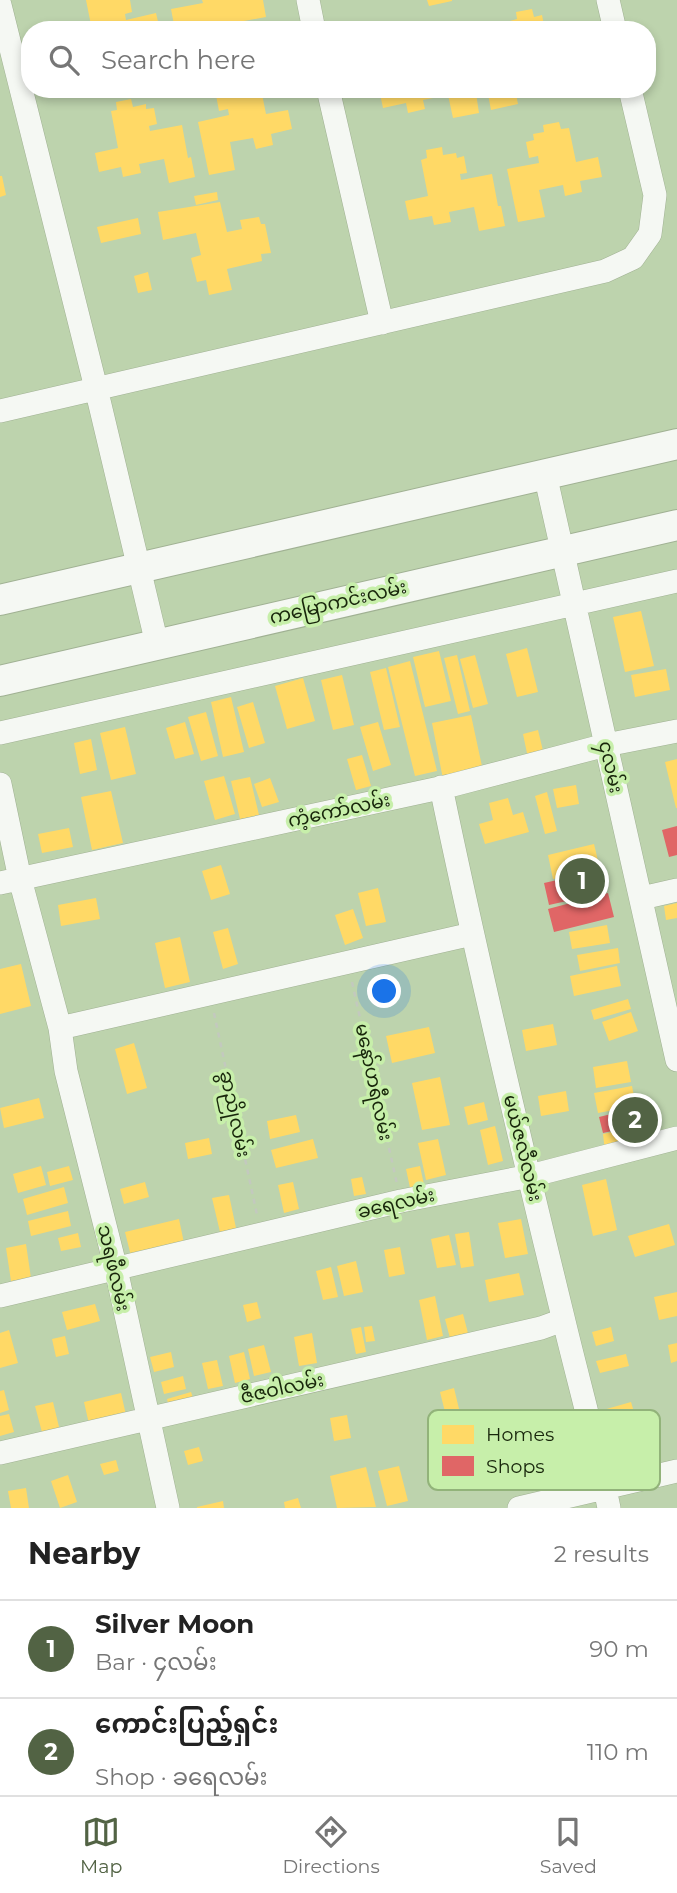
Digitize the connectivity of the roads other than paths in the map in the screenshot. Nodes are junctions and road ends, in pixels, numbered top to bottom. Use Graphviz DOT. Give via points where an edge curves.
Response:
graph roads {
  1 [pos="308,0"];
  2 [pos="608,0"];
  3 [pos="0,5"];
  4 [pos="312,21"];
  5 [pos="613,21"];
  6 [pos="21,89"];
  7 [pos="23,98"];
  8 [pos="330,98"];
  9 [pos="631,98"];
  10 [pos="382,323"];
  11 [pos="96,388"];
  12 [pos="0,411"];
  13 [pos="677,444"];
  14 [pos="545,474"];
  15 [pos="677,525"];
  16 [pos="562,551"];
  17 [pos="138,566"];
  18 [pos="677,581"];
  19 [pos="0,600"];
  20 [pos="575,605"];
  21 [pos="156,644"];
  22 [pos="0,681"];
  23 [pos="677,731"];
  24 [pos="0,733"];
  25 [pos="606,746"];
  26 [pos="0,783"];
  27 [pos="442,787"];
  28 [pos="10,881"];
  29 [pos="677,890"];
  30 [pos="642,898"];
  31 [pos="472,934"];
  32 [pos="60,1028"];
  33 [pos="677,1060"];
  34 [pos="677,1138"];
  35 [pos="530,1176"];
  36 [pos="116,1269"];
  37 [pos="0,1296"];
  38 [pos="564,1320"];
  39 [pos="587,1410"];
  40 [pos="147,1418"];
  41 [pos="0,1453"];
  42 [pos="677,1471"];
  43 [pos="660,1478"];
  44 [pos="628,1490"];
  45 [pos="607,1498"];
  46 [pos="168,1508"];
  47 [pos="519,1508"];
  1 -- 4 [label="street"];
  2 -- 5 [label="street"];
  3 -- 6 [label="street"];
  7 -- 11 [label="street"];
  8 -- 10 [label="street"];
  9 -- 10 [label="street" via="655,195 650,234 633,258 605,271"];
  10 -- 11 [label="street"];
  11 -- 12 [label="street"];
  11 -- 17 [label="street"];
  13 -- 14 [label="main road"];
  14 -- 16 [label="street, ၄လမ်း"];
  14 -- 17 [label="main road"];
  15 -- 16 [label="main road, ကမြောကင်းလမ်း"];
  16 -- 20 [label="street, ၄လမ်း"];
  16 -- 21 [label="main road, ကမြောကင်းလမ်း"];
  17 -- 19 [label="main road"];
  17 -- 21 [label="street"];
  18 -- 20 [label="street"];
  20 -- 24 [label="street"];
  20 -- 25 [label="street, ၄လမ်း"];
  21 -- 22 [label="main road, ကမြောကင်းလမ်း"];
  23 -- 25 [label="street, ကံ့ကော်လမ်း"];
  25 -- 27 [label="street, ကံ့ကော်လမ်း"];
  25 -- 30 [label="street, ၄လမ်း"];
  26 -- 28 [label="street, သရဖီလမ်း"];
  27 -- 28 [label="street, ကံ့ကော်လမ်း"];
  27 -- 31 [label="street, မယ်ဇလီလမ်း"];
  28 -- 32 [label="street, သရဖီလမ်း"];
  29 -- 30 [label="street"];
  30 -- 33 [label="street, ၄လမ်း"];
  31 -- 32 [label="street"];
  31 -- 35 [label="street, မယ်ဇလီလမ်း"];
  32 -- 36 [label="street, သရဖီလမ်း" via="65,1071"];
  34 -- 35 [label="street, ခရေလမ်း"];
  35 -- 36 [label="street, ခရေလမ်း" via="401,1200"];
  35 -- 38 [label="street, မယ်ဇလီလမ်း"];
  36 -- 37 [label="street, ခရေလမ်း"];
  36 -- 40 [label="street, သရဖီလမ်း"];
  38 -- 39 [label="street, မယ်ဇလီလမ်း"];
  38 -- 40 [label="street, ဇီဇဝါလမ်း" via="380,1367"];
  40 -- 41 [label="street, ဇီဇဝါလမ်း"];
  40 -- 46 [label="street, သရဖီလမ်း"];
  42 -- 43 [label="street"];
  44 -- 45 [label="street"];
  45 -- 47 [label="street"];
}
